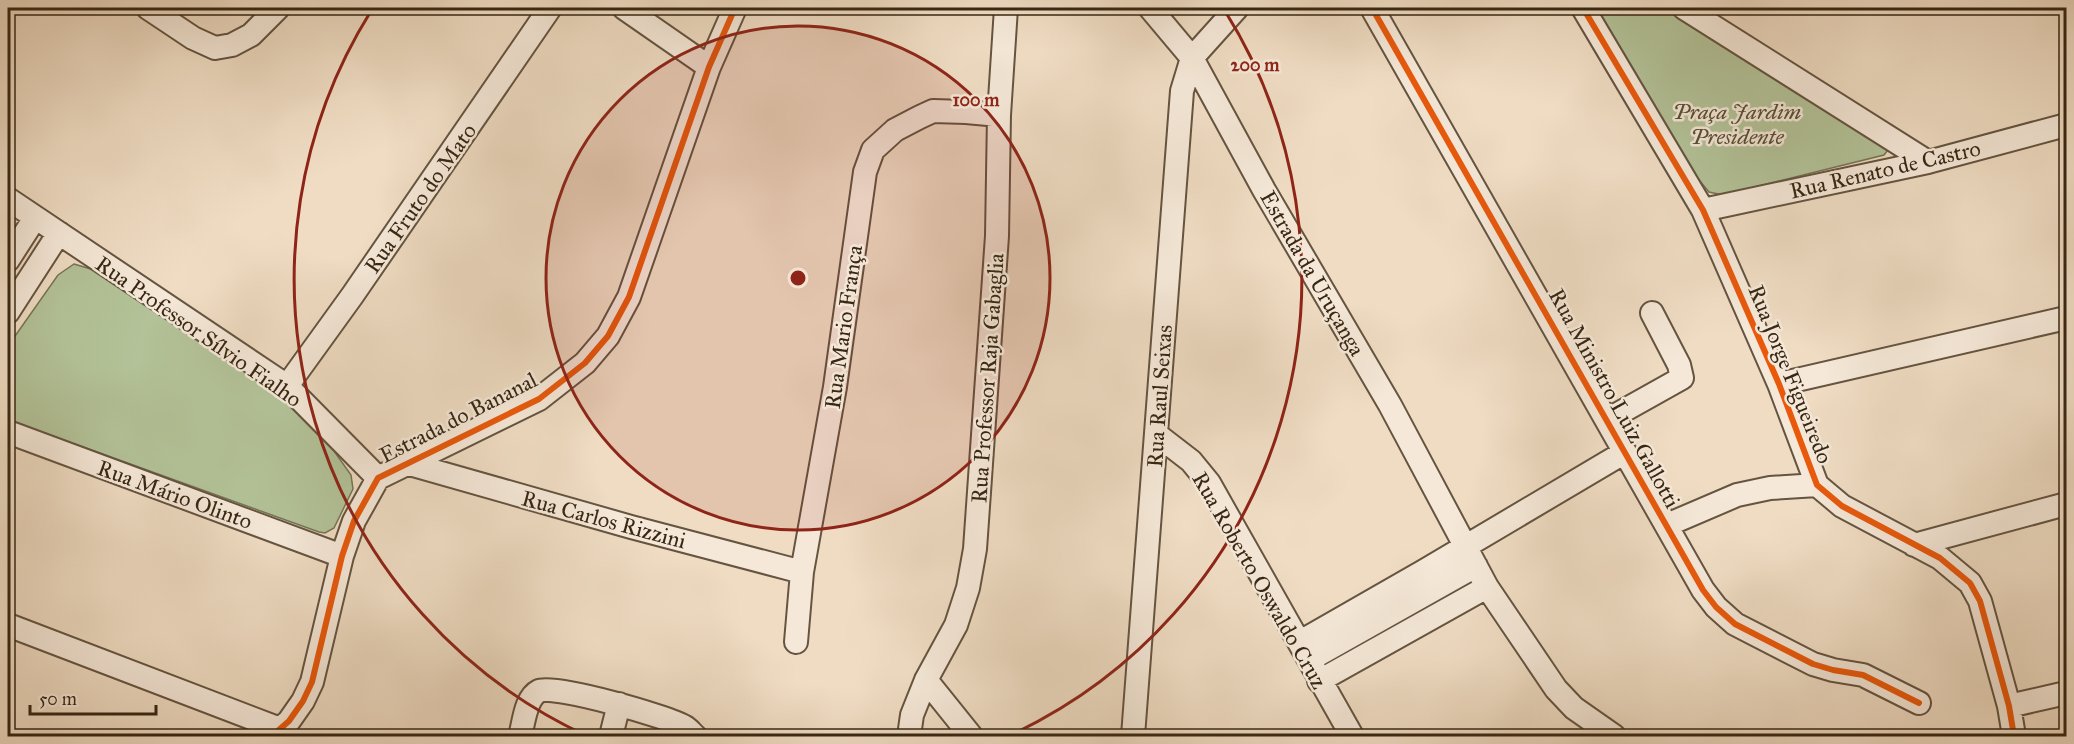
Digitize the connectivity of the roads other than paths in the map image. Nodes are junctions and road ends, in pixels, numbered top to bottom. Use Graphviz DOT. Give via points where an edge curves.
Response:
graph roads {
  1 [pos="148,8"];
  2 [pos="278,8"];
  3 [pos="550,8"];
  4 [pos="624,8"];
  5 [pos="735,8"];
  6 [pos="1006,8"];
  7 [pos="1150,8"];
  8 [pos="1237,8"];
  9 [pos="1372,8"];
  10 [pos="1583,8"];
  11 [pos="1684,8"];
  12 [pos="1192,57"];
  13 [pos="709,67"];
  14 [pos="999,115"];
  15 [pos="2067,125"];
  16 [pos="1928,162"];
  17 [pos="8,199"];
  18 [pos="1703,210"];
  19 [pos="35,218"];
  20 [pos="59,233"];
  21 [pos="8,260"];
  22 [pos="8,312"];
  23 [pos="1652,313"];
  24 [pos="2067,318"];
  25 [pos="1779,384"];
  26 [pos="287,386"];
  27 [pos="1607,420"];
  28 [pos="8,432"];
  29 [pos="1156,434"];
  30 [pos="1625,452"];
  31 [pos="406,463"];
  32 [pos="378,478"];
  33 [pos="1817,485"];
  34 [pos="2067,504"];
  35 [pos="1667,525"];
  36 [pos="1965,531"];
  37 [pos="1914,545"];
  38 [pos="1465,546"];
  39 [pos="342,556"];
  40 [pos="1476,566"];
  41 [pos="1952,566"];
  42 [pos="802,572"];
  43 [pos="1487,587"];
  44 [pos="8,625"];
  45 [pos="796,642"];
  46 [pos="1304,651"];
  47 [pos="926,680"];
  48 [pos="1320,681"];
  49 [pos="2067,693"];
  50 [pos="619,704"];
  51 [pos="1919,704"];
  52 [pos="2009,706"];
  53 [pos="1341,730"];
  54 [pos="276,733"];
  55 [pos="520,736"];
  56 [pos="611,736"];
  57 [pos="695,736"];
  58 [pos="909,736"];
  59 [pos="971,736"];
  60 [pos="1133,736"];
  61 [pos="1614,736"];
  62 [pos="2014,736"];
  1 -- 2 [label="street" via="215,48 251,35"];
  3 -- 26 [label="street, Rua Fruto do Mato"];
  4 -- 13 [label="street"];
  5 -- 13 [label="street, Estrada do Bananal"];
  6 -- 14 [label="street, Rua Professor Raja Gabaglia"];
  7 -- 12 [label="street, Estrada da Uruçanga"];
  8 -- 12 [label="street"];
  9 -- 27 [label="street, Rua Ministro Luiz Gallotti"];
  10 -- 18 [label="street, Rua Jorge Figueiredo"];
  11 -- 16 [label="street"];
  12 -- 29 [label="street, Rua Raul Seixas" via="1182,91"];
  12 -- 38 [label="street, Estrada da Uruçanga" via="1264,190 1390,405"];
  13 -- 31 [label="street, Estrada do Bananal" via="629,297 608,336 585,363 539,399"];
  14 -- 42 [label="street, Rua Mario França" via="933,111 895,130 873,150 865,172 835,387"];
  14 -- 47 [label="street, Rua Professor Raja Gabaglia" via="997,236 975,549 956,625"];
  15 -- 16 [label="street, Rua Renato de Castro"];
  16 -- 18 [label="street, Rua Renato de Castro"];
  17 -- 19 [label="street, Rua Professor Sílvio Fialho"];
  18 -- 25 [label="street, Rua Jorge Figueiredo"];
  19 -- 20 [label="street, Rua Professor Sílvio Fialho"];
  19 -- 21 [label="street"];
  20 -- 22 [label="street"];
  20 -- 26 [label="street, Rua Professor Sílvio Fialho"];
  23 -- 27 [label="street" via="1682,378"];
  24 -- 25 [label="street"];
  25 -- 33 [label="street, Rua Jorge Figueiredo"];
  26 -- 32 [label="street, Rua Professor Sílvio Fialho"];
  27 -- 30 [label="street, Rua Ministro Luiz Gallotti"];
  28 -- 39 [label="street, Rua Mário Olinto"];
  29 -- 46 [label="street, Rua Roberto Oswaldo Cruz" via="1191,461 1209,483"];
  29 -- 60 [label="street, Rua Raul Seixas"];
  30 -- 35 [label="street, Rua Ministro Luiz Gallotti"];
  30 -- 38 [label="street"];
  31 -- 32 [label="street, Estrada do Bananal"];
  31 -- 42 [label="street, Rua Carlos Rizzini"];
  32 -- 39 [label="street, Estrada do Bananal" via="354,521"];
  33 -- 35 [label="street" via="1737,495"];
  33 -- 37 [label="street, Rua Jorge Figueiredo" via="1842,506"];
  34 -- 36 [label="street"];
  35 -- 51 [label="street, Rua Ministro Luiz Gallotti" via="1703,590 1735,624 1813,664 1863,675"];
  36 -- 37 [label="street"];
  36 -- 41 [label="street"];
  37 -- 41 [label="street, Rua Jorge Figueiredo"];
  38 -- 40 [label="street, Estrada da Uruçanga"];
  38 -- 46 [label="street"];
  39 -- 54 [label="street, Estrada do Bananal" via="312,682 303,701"];
  40 -- 43 [label="street, Estrada da Uruçanga"];
  40 -- 46 [label="street"];
  41 -- 52 [label="street, Rua Jorge Figueiredo" via="1970,583 1980,601"];
  42 -- 45 [label="street, Rua Mario França"];
  43 -- 48 [label="street"];
  43 -- 61 [label="street, Estrada da Uruçanga" via="1556,689 1574,708"];
  44 -- 54 [label="street"];
  46 -- 48 [label="street, Rua Roberto Oswaldo Cruz"];
  47 -- 58 [label="street, Rua Professor Raja Gabaglia" via="912,715"];
  47 -- 59 [label="street"];
  48 -- 53 [label="street, Rua Roberto Oswaldo Cruz"];
  49 -- 52 [label="street"];
  50 -- 55 [label="street" via="559,690 539,691 528,705"];
  50 -- 56 [label="street"];
  50 -- 57 [label="street" via="686,727"];
  52 -- 62 [label="street, Rua Jorge Figueiredo"];
}
